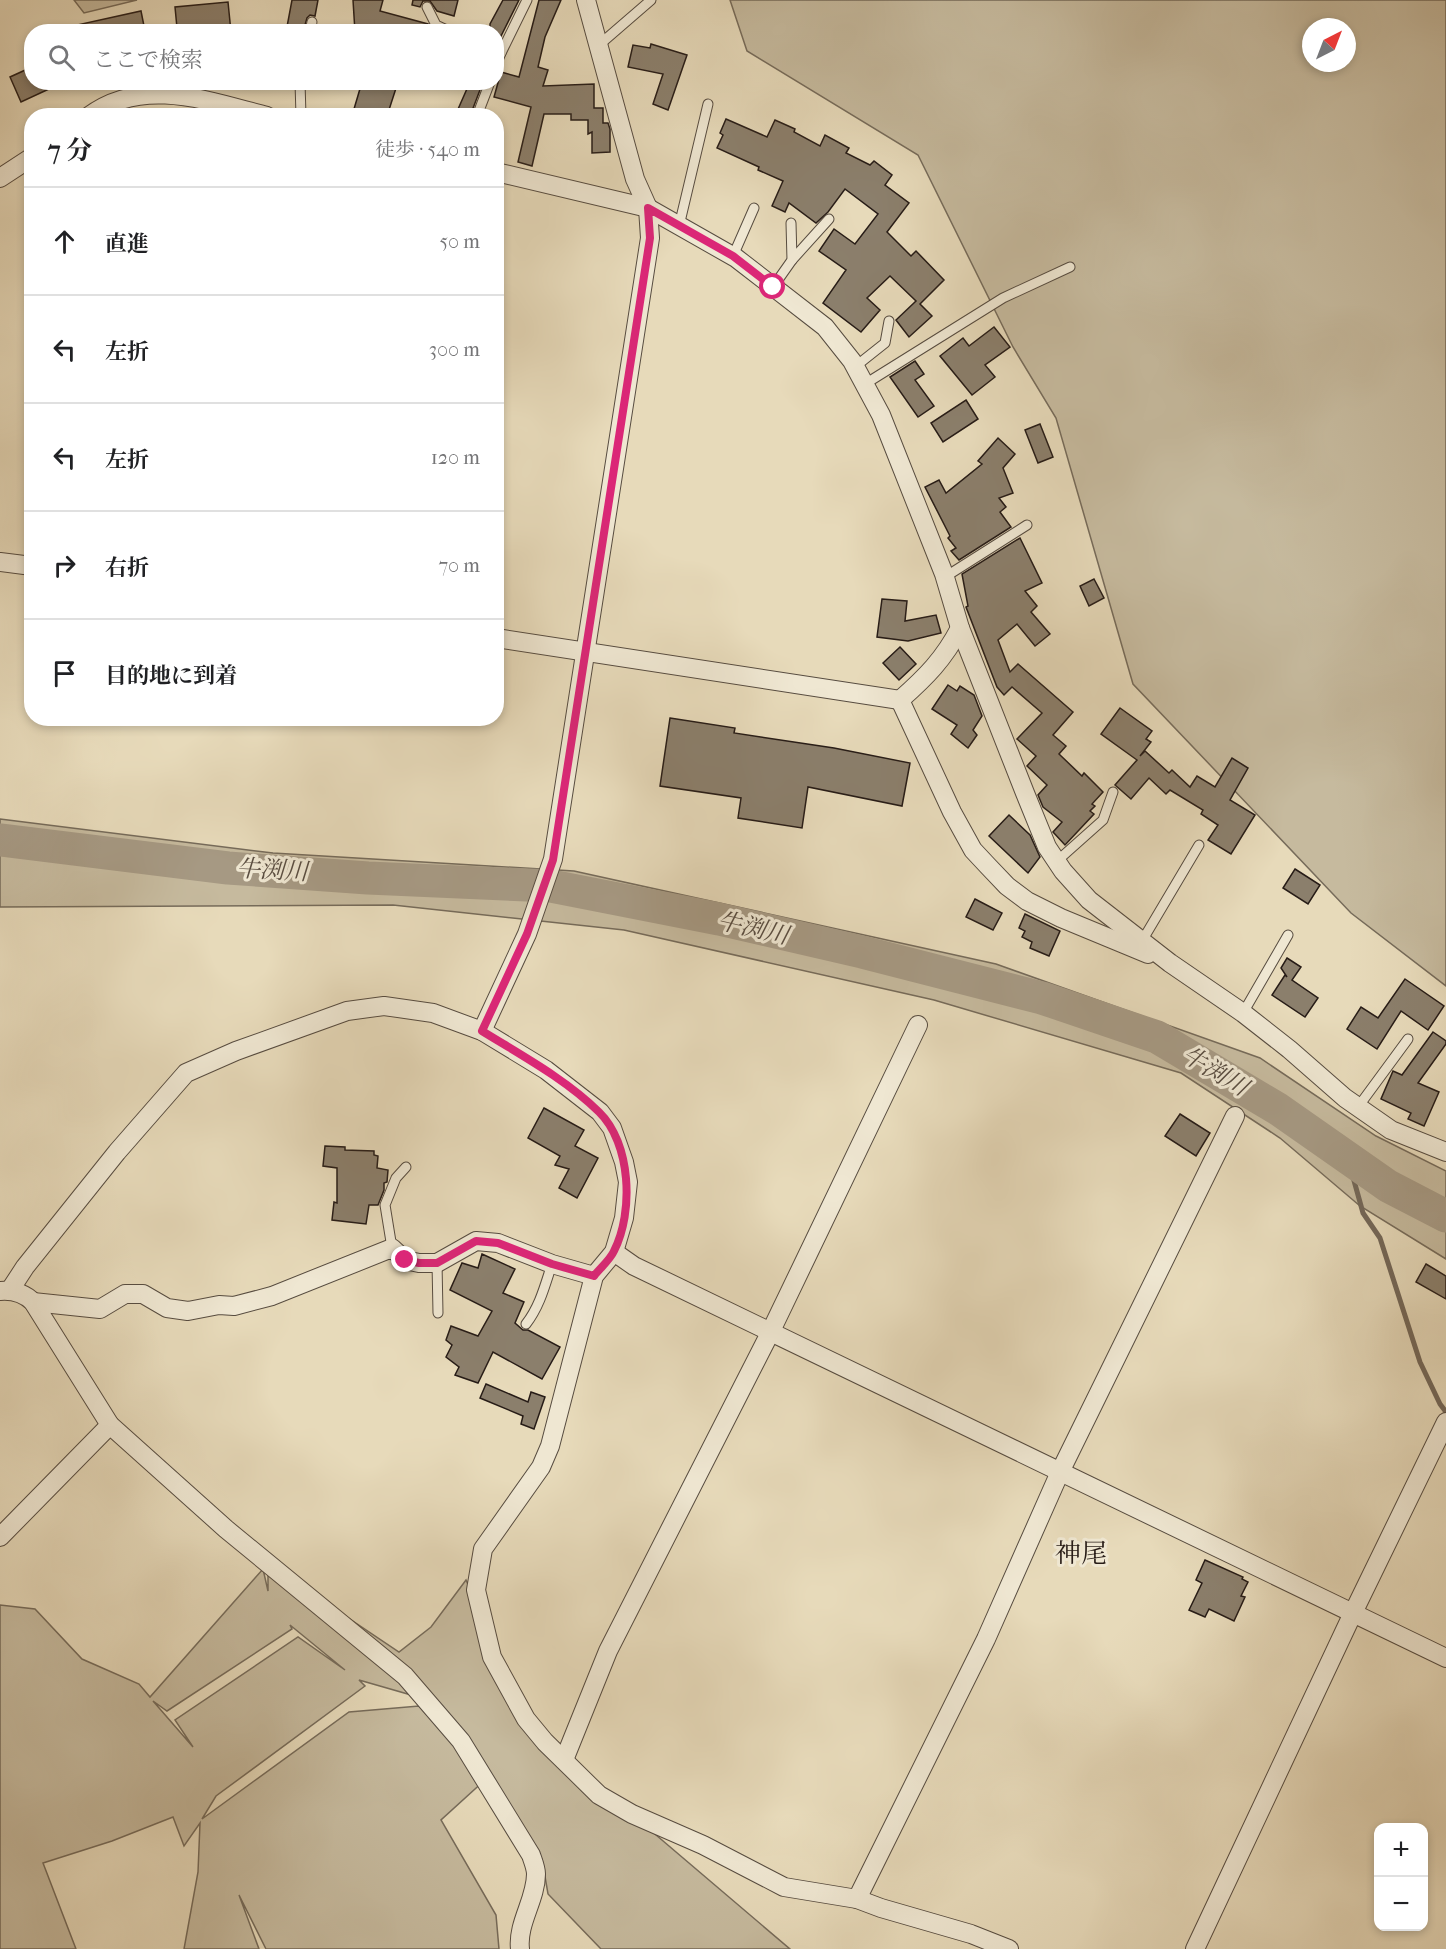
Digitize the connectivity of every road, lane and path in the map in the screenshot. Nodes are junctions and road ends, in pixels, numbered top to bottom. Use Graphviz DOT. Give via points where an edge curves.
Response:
graph roads {
  1 [pos="527,0"];
  2 [pos="586,0"];
  3 [pos="651,0"];
  4 [pos="427,7"];
  5 [pos="436,24"];
  6 [pos="504,43"];
  7 [pos="599,45"];
  8 [pos="300,90"];
  9 [pos="487,90"];
  10 [pos="708,104"];
  11 [pos="100,108"];
  12 [pos="235,108"];
  13 [pos="301,108"];
  14 [pos="480,108"];
  15 [pos="24,162"];
  16 [pos="504,174"];
  17 [pos="0,177"];
  18 [pos="648,208"];
  19 [pos="754,208"];
  20 [pos="829,219"];
  21 [pos="791,223"];
  22 [pos="679,226"];
  23 [pos="733,256"];
  24 [pos="792,260"];
  25 [pos="1070,267"];
  26 [pos="773,287"];
  27 [pos="889,321"];
  28 [pos="856,366"];
  29 [pos="865,384"];
  30 [pos="1027,525"];
  31 [pos="0,562"];
  32 [pos="24,566"];
  33 [pos="945,577"];
  34 [pos="960,628"];
  35 [pos="504,639"];
  36 [pos="585,651"];
  37 [pos="900,700"];
  38 [pos="1113,792"];
  39 [pos="1199,845"];
  40 [pos="1057,861"];
  41 [pos="1288,935"];
  42 [pos="1142,941"];
  43 [pos="1170,963"];
  44 [pos="1243,1013"];
  45 [pos="918,1025"];
  46 [pos="482,1031"];
  47 [pos="1408,1039"];
  48 [pos="1358,1107"];
  49 [pos="1235,1116"];
  50 [pos="1446,1152"];
  51 [pos="406,1167"];
  52 [pos="392,1248"];
  53 [pos="614,1252"];
  54 [pos="437,1263"];
  55 [pos="552,1264"];
  56 [pos="594,1276"];
  57 [pos="5,1290"];
  58 [pos="33,1302"];
  59 [pos="438,1313"];
  60 [pos="526,1324"];
  61 [pos="770,1333"];
  62 [pos="1446,1422"];
  63 [pos="110,1425"];
  64 [pos="1060,1472"];
  65 [pos="0,1537"];
  66 [pos="1353,1613"];
  67 [pos="1446,1658"];
  68 [pos="564,1760"];
  69 [pos="858,1899"];
  70 [pos="520,1949"];
  71 [pos="1009,1949"];
  72 [pos="1196,1949"];
  1 -- 6 [label="lane"];
  2 -- 7 [label="street"];
  3 -- 7 [label="lane"];
  4 -- 5 [label="lane"];
  7 -- 18 [label="street" via="635,179"];
  8 -- 13 [label="lane"];
  9 -- 14 [label="lane"];
  10 -- 22 [label="lane"];
  11 -- 12 [label="street" via="133,96 182,95"];
  15 -- 17 [label="street"];
  16 -- 18 [label="street"];
  18 -- 22 [label="street"];
  18 -- 36 [label="street" via="650,238"];
  19 -- 23 [label="lane"];
  20 -- 24 [label="lane"];
  21 -- 24 [label="lane"];
  22 -- 23 [label="street"];
  23 -- 26 [label="street"];
  24 -- 26 [label="lane"];
  25 -- 29 [label="lane" via="1003,298"];
  26 -- 28 [label="street" via="825,327"];
  27 -- 28 [label="lane" via="885,343"];
  28 -- 29 [label="street"];
  29 -- 33 [label="street"];
  30 -- 33 [label="lane"];
  31 -- 32 [label="street"];
  33 -- 34 [label="street"];
  34 -- 37 [label="street" via="930,673"];
  34 -- 40 [label="street" via="1047,847"];
  35 -- 36 [label="street"];
  36 -- 37 [label="street"];
  36 -- 46 [label="street" via="553,860 530,926"];
  37 -- 43 [label="street" via="973,850 1008,886 1053,914"];
  38 -- 40 [label="lane" via="1103,820"];
  39 -- 42 [label="lane"];
  40 -- 42 [label="street" via="1089,900"];
  41 -- 44 [label="lane"];
  42 -- 43 [label="street"];
  43 -- 44 [label="street"];
  44 -- 48 [label="street"];
  45 -- 61 [label="street"];
  46 -- 53 [label="street" via="546,1070 600,1112 612,1128 628,1182 624,1218"];
  46 -- 57 [label="street" via="433,1013 384,1006 347,1011 186,1073"];
  47 -- 48 [label="lane"];
  48 -- 50 [label="street" via="1391,1130"];
  49 -- 64 [label="street"];
  51 -- 52 [label="lane" via="396,1178 386,1204"];
  52 -- 54 [label="street" via="405,1260"];
  52 -- 58 [label="street" via="285,1291 234,1306 188,1311 167,1308 143,1294 125,1294 100,1309"];
  53 -- 56 [label="street"];
  53 -- 61 [label="street" via="634,1266"];
  54 -- 55 [label="street" via="476,1241 498,1243"];
  54 -- 59 [label="lane"];
  55 -- 56 [label="street"];
  55 -- 60 [label="lane" via="534,1314"];
  56 -- 68 [label="street" via="549,1446 541,1467 483,1549 476,1590 492,1657 506,1686 526,1719"];
  57 -- 58 [label="street" via="27,1296"];
  58 -- 63 [label="street"];
  61 -- 64 [label="street"];
  61 -- 68 [label="street" via="608,1651"];
  62 -- 66 [label="street"];
  63 -- 65 [label="street"];
  63 -- 70 [label="street" via="226,1529 405,1676 461,1741 531,1855 536,1872"];
  64 -- 66 [label="street"];
  64 -- 69 [label="street" via="986,1639"];
  66 -- 67 [label="street"];
  66 -- 72 [label="street"];
  68 -- 69 [label="street" via="599,1795 784,1887"];
  69 -- 71 [label="street"];
}
